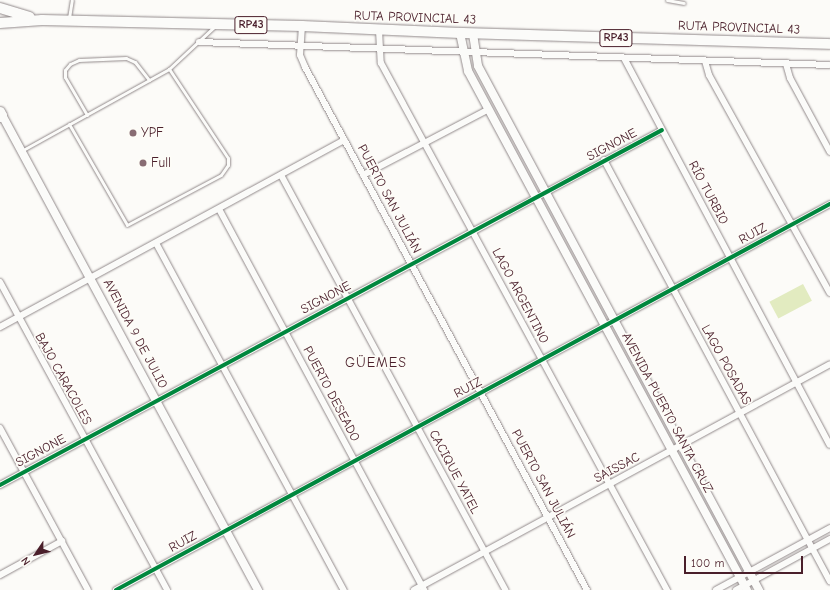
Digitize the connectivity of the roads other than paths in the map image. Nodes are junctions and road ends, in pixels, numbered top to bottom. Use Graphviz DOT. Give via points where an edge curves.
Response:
graph roads {
  1 [pos="72,0"];
  2 [pos="667,0"];
  3 [pos="684,3"];
  4 [pos="0,8"];
  5 [pos="42,20"];
  6 [pos="69,21"];
  7 [pos="0,23"];
  8 [pos="216,24"];
  9 [pos="302,26"];
  10 [pos="379,30"];
  11 [pos="460,33"];
  12 [pos="473,34"];
  13 [pos="199,42"];
  14 [pos="830,44"];
  15 [pos="301,46"];
  16 [pos="378,49"];
  17 [pos="463,52"];
  18 [pos="475,53"];
  19 [pos="624,58"];
  20 [pos="705,61"];
  21 [pos="786,64"];
  22 [pos="830,65"];
  23 [pos="169,68"];
  24 [pos="148,80"];
  25 [pos="489,109"];
  26 [pos="1,114"];
  27 [pos="87,114"];
  28 [pos="69,124"];
  29 [pos="662,130"];
  30 [pos="345,140"];
  31 [pos="424,142"];
  32 [pos="21,151"];
  33 [pos="830,152"];
  34 [pos="604,160"];
  35 [pos="281,175"];
  36 [pos="363,175"];
  37 [pos="545,191"];
  38 [pos="537,196"];
  39 [pos="830,204"];
  40 [pos="219,209"];
  41 [pos="792,224"];
  42 [pos="473,231"];
  43 [pos="156,243"];
  44 [pos="730,258"];
  45 [pos="411,264"];
  46 [pos="90,278"];
  47 [pos="0,282"];
  48 [pos="672,289"];
  49 [pos="830,293"];
  50 [pos="348,298"];
  51 [pos="19,317"];
  52 [pos="614,320"];
  53 [pos="606,324"];
  54 [pos="0,327"];
  55 [pos="285,331"];
  56 [pos="542,360"];
  57 [pos="830,364"];
  58 [pos="222,365"];
  59 [pos="796,382"];
  60 [pos="480,392"];
  61 [pos="156,400"];
  62 [pos="740,413"];
  63 [pos="417,426"];
  64 [pos="0,428"];
  65 [pos="85,439"];
  66 [pos="682,445"];
  67 [pos="830,445"];
  68 [pos="674,449"];
  69 [pos="354,460"];
  70 [pos="23,472"];
  71 [pos="0,485"];
  72 [pos="609,485"];
  73 [pos="292,494"];
  74 [pos="548,517"];
  75 [pos="830,528"];
  76 [pos="226,530"];
  77 [pos="830,539"];
  78 [pos="808,540"];
  79 [pos="62,541"];
  80 [pos="813,548"];
  81 [pos="485,551"];
  82 [pos="155,568"];
  83 [pos="749,572"];
  84 [pos="0,575"];
  85 [pos="740,577"];
  86 [pos="830,580"];
  87 [pos="754,581"];
  88 [pos="423,588"];
  89 [pos="746,588"];
  90 [pos="88,590"];
  91 [pos="116,590"];
  92 [pos="167,590"];
  93 [pos="258,590"];
  94 [pos="344,590"];
  95 [pos="414,590"];
  96 [pos="506,590"];
  97 [pos="587,590"];
  98 [pos="667,590"];
  99 [pos="716,590"];
  100 [pos="736,590"];
  101 [pos="759,590"];
  1 -- 6 [label="lane"];
  2 -- 3 [label="lane"];
  4 -- 5 [label="main road, RP43"];
  5 -- 6 [label="main road, RUTA PROVINCIAL 43 / RP43"];
  5 -- 7 [label="main road, RUTA PROVINCIAL 43 / RP43"];
  6 -- 8 [label="main road, RUTA PROVINCIAL 43 / RP43"];
  8 -- 9 [label="main road, RUTA PROVINCIAL 43 / RP43"];
  8 -- 13 [label="lane"];
  9 -- 10 [label="main road, RUTA PROVINCIAL 43 / RP43"];
  9 -- 15 [label="street, PUERTO SAN JULIÁN"];
  10 -- 11 [label="main road, RUTA PROVINCIAL 43 / RP43"];
  10 -- 16 [label="street, LAGO ARGENTINO"];
  11 -- 12 [label="main road, RUTA PROVINCIAL 43 / RP43"];
  11 -- 17 [label="street, AVENIDA PUERTO SANTA CRUZ"];
  12 -- 14 [label="main road, RUTA PROVINCIAL 43 / RP43"];
  12 -- 18 [label="street, AVENIDA PUERTO SANTA CRUZ"];
  13 -- 15 [label="street"];
  13 -- 23 [label="lane"];
  15 -- 16 [label="street"];
  15 -- 30 [label="street, PUERTO SAN JULIÁN" via="300,56 305,67"];
  16 -- 17 [label="street"];
  16 -- 31 [label="street, LAGO ARGENTINO" via="381,63"];
  17 -- 18 [label="street"];
  17 -- 25 [label="street, AVENIDA PUERTO SANTA CRUZ" via="468,71"];
  18 -- 19 [label="street"];
  18 -- 37 [label="street, AVENIDA PUERTO SANTA CRUZ" via="478,66"];
  19 -- 20 [label="street"];
  19 -- 29 [label="street, RÍO TURBIO"];
  20 -- 21 [label="street"];
  20 -- 41 [label="street" via="709,75"];
  21 -- 22 [label="street"];
  21 -- 33 [label="street" via="790,78"];
  23 -- 24 [label="lane"];
  23 -- 28 [label="lane" via="228,158 228,165 221,175 127,225"];
  24 -- 27 [label="lane"];
  24 -- 27 [label="lane" via="135,62 126,58 79,60 70,64 65,70 65,77"];
  25 -- 31 [label="street"];
  25 -- 38 [label="street, AVENIDA PUERTO SANTA CRUZ"];
  26 -- 32 [label="street, AVENIDA 9 DE JULIO"];
  27 -- 28 [label="lane"];
  28 -- 32 [label="lane"];
  29 -- 34 [label="street, SIGNONE"];
  29 -- 44 [label="street, RÍO TURBIO"];
  30 -- 35 [label="street"];
  30 -- 36 [label="street, PUERTO SAN JULIÁN"];
  31 -- 36 [label="street"];
  31 -- 42 [label="street, LAGO ARGENTINO"];
  32 -- 46 [label="street, AVENIDA 9 DE JULIO"];
  34 -- 37 [label="street, SIGNONE"];
  34 -- 48 [label="street, LAGO POSADAS"];
  35 -- 40 [label="street"];
  35 -- 50 [label="street, CACIQUE YATEL"];
  36 -- 45 [label="street, PUERTO SAN JULIÁN"];
  37 -- 38 [label="street, SIGNONE"];
  37 -- 52 [label="street, AVENIDA PUERTO SANTA CRUZ"];
  38 -- 42 [label="street, SIGNONE"];
  38 -- 53 [label="street, AVENIDA PUERTO SANTA CRUZ"];
  39 -- 41 [label="street, RUIZ"];
  40 -- 43 [label="street"];
  40 -- 55 [label="street, PUERTO DESEADO"];
  41 -- 44 [label="street, RUIZ"];
  41 -- 49 [label="street"];
  42 -- 45 [label="street, SIGNONE"];
  42 -- 56 [label="street, LAGO ARGENTINO"];
  43 -- 46 [label="street"];
  43 -- 58 [label="street"];
  44 -- 48 [label="street, RUIZ"];
  44 -- 59 [label="street, RÍO TURBIO"];
  45 -- 50 [label="street, SIGNONE"];
  45 -- 60 [label="street, PUERTO SAN JULIÁN"];
  46 -- 51 [label="street"];
  46 -- 61 [label="street, AVENIDA 9 DE JULIO"];
  47 -- 51 [label="street, BAJO CARACOLES"];
  48 -- 52 [label="street, RUIZ"];
  48 -- 62 [label="street, LAGO POSADAS"];
  50 -- 55 [label="street, SIGNONE"];
  50 -- 63 [label="street, CACIQUE YATEL"];
  51 -- 54 [label="street"];
  51 -- 65 [label="street, BAJO CARACOLES"];
  52 -- 53 [label="street, RUIZ"];
  52 -- 66 [label="street, AVENIDA PUERTO SANTA CRUZ"];
  53 -- 56 [label="street, RUIZ"];
  53 -- 68 [label="street, AVENIDA PUERTO SANTA CRUZ"];
  55 -- 58 [label="street, SIGNONE"];
  55 -- 69 [label="street, PUERTO DESEADO"];
  56 -- 60 [label="street, RUIZ"];
  56 -- 72 [label="street, LAGO ARGENTINO"];
  57 -- 59 [label="street, SAISSAC"];
  58 -- 61 [label="street, SIGNONE"];
  58 -- 73 [label="street"];
  59 -- 62 [label="street, SAISSAC"];
  59 -- 67 [label="street, RÍO TURBIO"];
  60 -- 63 [label="street, RUIZ"];
  60 -- 74 [label="street, PUERTO SAN JULIÁN"];
  61 -- 65 [label="street, SIGNONE"];
  61 -- 76 [label="street, AVENIDA 9 DE JULIO"];
  62 -- 66 [label="street, SAISSAC"];
  62 -- 78 [label="street, LAGO POSADAS"];
  63 -- 69 [label="street, RUIZ"];
  63 -- 81 [label="street, CACIQUE YATEL"];
  64 -- 70 [label="street"];
  65 -- 70 [label="street, SIGNONE"];
  65 -- 82 [label="street, BAJO CARACOLES"];
  66 -- 68 [label="street, SAISSAC"];
  66 -- 83 [label="street, AVENIDA PUERTO SANTA CRUZ"];
  68 -- 72 [label="street, SAISSAC"];
  68 -- 85 [label="street, AVENIDA PUERTO SANTA CRUZ"];
  69 -- 73 [label="street, RUIZ"];
  69 -- 88 [label="street, PUERTO DESEADO"];
  70 -- 71 [label="street, SIGNONE"];
  70 -- 79 [label="street"];
  72 -- 74 [label="street, SAISSAC"];
  72 -- 98 [label="street, LAGO ARGENTINO"];
  73 -- 76 [label="street, RUIZ"];
  73 -- 94 [label="street"];
  74 -- 81 [label="street, SAISSAC"];
  74 -- 97 [label="street, PUERTO SAN JULIÁN"];
  75 -- 78 [label="street"];
  76 -- 82 [label="street, RUIZ"];
  76 -- 93 [label="street, AVENIDA 9 DE JULIO"];
  77 -- 80 [label="street"];
  78 -- 80 [label="street, LAGO POSADAS"];
  78 -- 83 [label="street"];
  79 -- 84 [label="street"];
  79 -- 90 [label="street"];
  80 -- 86 [label="street, LAGO POSADAS"];
  80 -- 87 [label="street"];
  81 -- 88 [label="street, SAISSAC"];
  81 -- 96 [label="street, CACIQUE YATEL"];
  82 -- 91 [label="street, RUIZ"];
  82 -- 92 [label="street, BAJO CARACOLES"];
  83 -- 85 [label="street"];
  83 -- 87 [label="street, AVENIDA PUERTO SANTA CRUZ"];
  85 -- 89 [label="street, AVENIDA PUERTO SANTA CRUZ"];
  85 -- 99 [label="street"];
  87 -- 89 [label="street"];
  87 -- 101 [label="street, AVENIDA PUERTO SANTA CRUZ"];
  88 -- 95 [label="street, SAISSAC"];
  89 -- 100 [label="street"];
}
